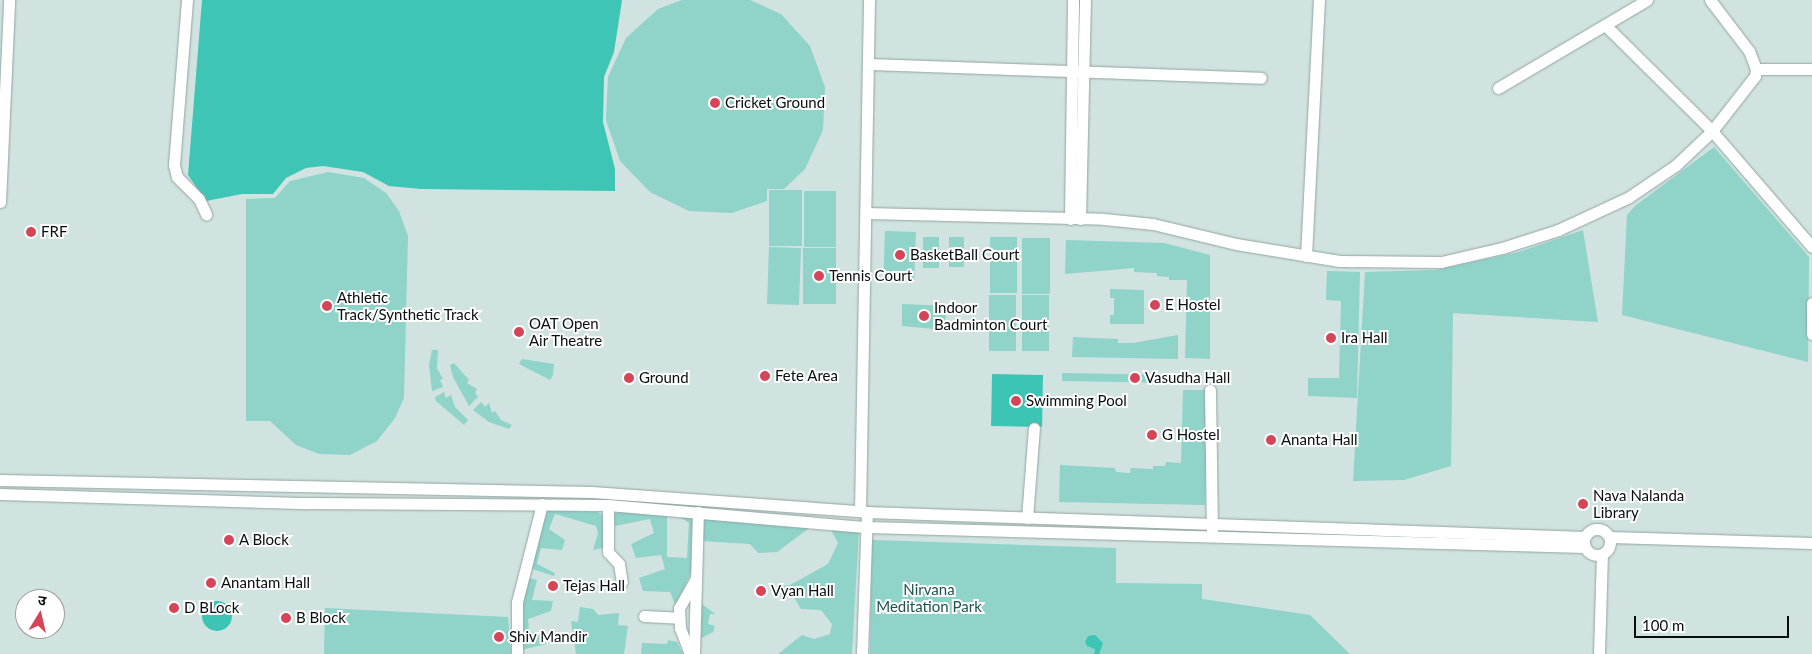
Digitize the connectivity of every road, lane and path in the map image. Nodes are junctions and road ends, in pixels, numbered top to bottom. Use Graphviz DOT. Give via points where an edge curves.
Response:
graph roads {
  1 [pos="9,0"];
  2 [pos="186,0"];
  3 [pos="869,0"];
  4 [pos="1073,0"];
  5 [pos="1085,0"];
  6 [pos="1320,0"];
  7 [pos="1646,0"];
  8 [pos="1710,0"];
  9 [pos="1605,25"];
  10 [pos="868,64"];
  11 [pos="1756,69"];
  12 [pos="1812,69"];
  13 [pos="1078,70"];
  14 [pos="1261,78"];
  15 [pos="1498,88"];
  16 [pos="1712,131"];
  17 [pos="0,202"];
  18 [pos="866,213"];
  19 [pos="206,214"];
  20 [pos="1075,219"];
  21 [pos="1812,247"];
  22 [pos="1306,256"];
  23 [pos="1812,303"];
  24 [pos="1812,334"];
  25 [pos="1210,390"];
  26 [pos="1034,428"];
  27 [pos="0,480"];
  28 [pos="205,484"];
  29 [pos="521,491"];
  30 [pos="0,494"];
  31 [pos="205,500"];
  32 [pos="519,504"];
  33 [pos="542,504"];
  34 [pos="608,505"];
  35 [pos="698,512"];
  36 [pos="865,517"];
  37 [pos="1027,518"];
  38 [pos="1212,531"];
  39 [pos="1610,537"];
  40 [pos="1584,542"];
  41 [pos="1812,543"];
  42 [pos="1602,555"];
  43 [pos="696,578"];
  44 [pos="622,582"];
  45 [pos="644,616"];
  46 [pos="679,618"];
  47 [pos="517,654"];
  48 [pos="690,654"];
  49 [pos="694,654"];
  50 [pos="862,654"];
  51 [pos="1599,654"];
  1 -- 17 [label="street"];
  2 -- 19 [label="street" via="174,165 177,177 199,199"];
  3 -- 10 [label="street"];
  4 -- 13 [label="street"];
  5 -- 13 [label="street"];
  6 -- 22 [label="street"];
  7 -- 9 [label="street"];
  8 -- 11 [label="street" via="1749,51"];
  9 -- 15 [label="street"];
  9 -- 16 [label="street"];
  10 -- 13 [label="street"];
  10 -- 18 [label="street"];
  11 -- 12 [label="street"];
  11 -- 16 [label="street" via="1755,76"];
  13 -- 14 [label="street"];
  13 -- 20 [label="street"];
  16 -- 21 [label="street"];
  16 -- 22 [label="street" via="1676,165 1629,197 1558,230 1502,248 1441,262 1340,261"];
  18 -- 20 [label="street"];
  18 -- 36 [label="street"];
  20 -- 22 [label="street" via="1153,224 1236,244"];
  23 -- 24 [label="street"];
  25 -- 38 [label="street"];
  26 -- 37 [label="street"];
  27 -- 28 [label="street"];
  28 -- 29 [label="street"];
  28 -- 31 [label="street"];
  29 -- 32 [label="street"];
  29 -- 36 [label="street" via="662,496"];
  30 -- 31 [label="street"];
  31 -- 32 [label="street"];
  32 -- 33 [label="street"];
  33 -- 34 [label="street"];
  33 -- 47 [label="street" via="516,602"];
  34 -- 35 [label="street"];
  34 -- 44 [label="street" via="608,552 619,564"];
  35 -- 36 [label="street"];
  35 -- 43 [label="street"];
  36 -- 37 [label="street"];
  36 -- 38 [label="street"];
  36 -- 50 [label="street"];
  37 -- 38 [label="street"];
  38 -- 40 [label="street"];
  39 -- 40 [label="street" via="1597,529"];
  39 -- 41 [label="street"];
  39 -- 42 [label="street" via="1610,548"];
  40 -- 42 [label="street" via="1591,554"];
  42 -- 51 [label="street"];
  43 -- 46 [label="street" via="681,600"];
  43 -- 49 [label="street"];
  45 -- 46 [label="street"];
  46 -- 48 [label="street"];
}
